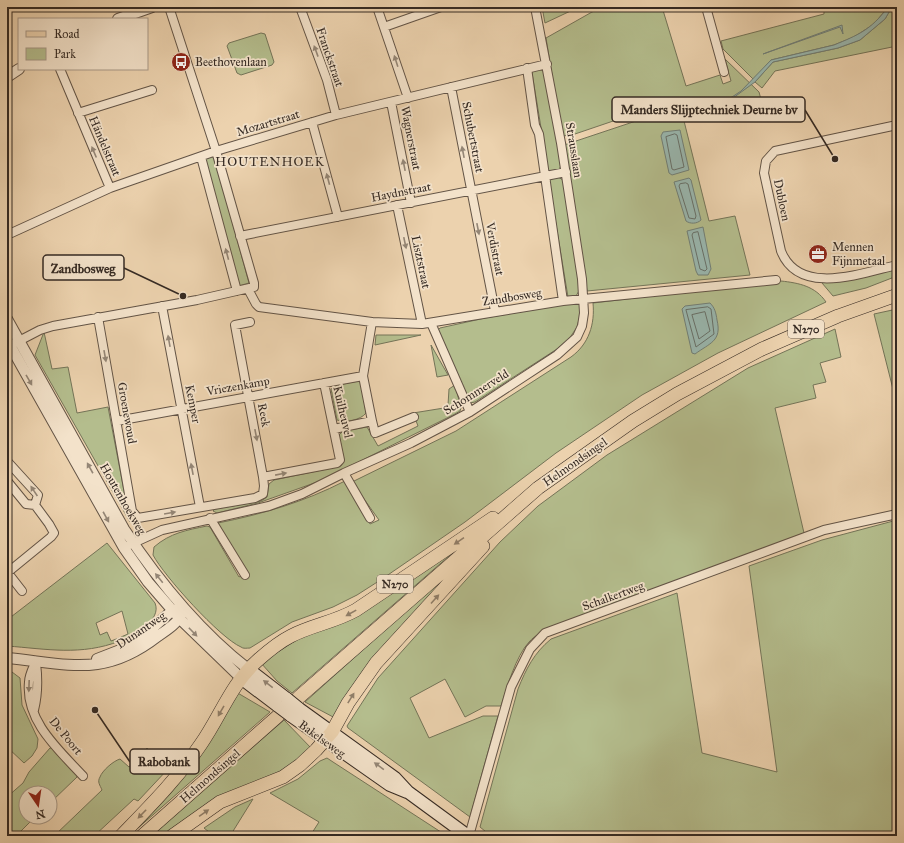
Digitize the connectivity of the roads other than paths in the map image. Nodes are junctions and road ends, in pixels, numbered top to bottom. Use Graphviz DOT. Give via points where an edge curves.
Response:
graph roads {
  1 [pos="152,7"];
  2 [pos="169,7"];
  3 [pos="300,7"];
  4 [pos="377,7"];
  5 [pos="441,7"];
  6 [pos="536,7"];
  7 [pos="706,7"];
  8 [pos="121,18"];
  9 [pos="384,27"];
  10 [pos="547,64"];
  11 [pos="527,68"];
  12 [pos="18,70"];
  13 [pos="60,70"];
  14 [pos="724,72"];
  15 [pos="7,77"];
  16 [pos="451,87"];
  17 [pos="152,90"];
  18 [pos="408,98"];
  19 [pos="392,102"];
  20 [pos="78,113"];
  21 [pos="336,115"];
  22 [pos="312,122"];
  23 [pos="897,125"];
  24 [pos="216,151"];
  25 [pos="201,157"];
  26 [pos="566,172"];
  27 [pos="545,176"];
  28 [pos="110,188"];
  29 [pos="471,191"];
  30 [pos="411,203"];
  31 [pos="397,205"];
  32 [pos="338,217"];
  33 [pos="7,235"];
  34 [pos="240,236"];
  35 [pos="897,265"];
  36 [pos="776,280"];
  37 [pos="248,289"];
  38 [pos="237,292"];
  39 [pos="897,295"];
  40 [pos="584,298"];
  41 [pos="563,301"];
  42 [pos="162,306"];
  43 [pos="495,311"];
  44 [pos="98,317"];
  45 [pos="7,319"];
  46 [pos="250,322"];
  47 [pos="372,322"];
  48 [pos="431,323"];
  49 [pos="422,324"];
  50 [pos="11,344"];
  51 [pos="363,376"];
  52 [pos="324,382"];
  53 [pos="248,396"];
  54 [pos="181,409"];
  55 [pos="470,412"];
  56 [pos="414,416"];
  57 [pos="117,421"];
  58 [pos="372,421"];
  59 [pos="334,429"];
  60 [pos="7,461"];
  61 [pos="16,472"];
  62 [pos="344,473"];
  63 [pos="263,477"];
  64 [pos="8,482"];
  65 [pos="538,488"];
  66 [pos="35,505"];
  67 [pos="200,507"];
  68 [pos="897,514"];
  69 [pos="210,518"];
  70 [pos="370,518"];
  71 [pos="494,526"];
  72 [pos="133,542"];
  73 [pos="124,548"];
  74 [pos="7,573"];
  75 [pos="245,575"];
  76 [pos="22,591"];
  77 [pos="184,608"];
  78 [pos="173,610"];
  79 [pos="180,619"];
  80 [pos="7,658"];
  81 [pos="36,661"];
  82 [pos="76,665"];
  83 [pos="245,673"];
  84 [pos="288,707"];
  85 [pos="328,737"];
  86 [pos="83,776"];
  87 [pos="120,836"];
  88 [pos="142,836"];
  89 [pos="172,836"];
  90 [pos="468,836"];
  1 -- 8 [label="street"];
  2 -- 24 [label="street"];
  21 -- 3 [label="street, Franckstraat, one-way" via="327,80"];
  4 -- 9 [label="street"];
  5 -- 9 [label="street"];
  6 -- 10 [label="street, Strausslaan"];
  7 -- 14 [label="street"];
  18 -- 9 [label="street, one-way"];
  10 -- 11 [label="street, Mozartstraat"];
  10 -- 26 [label="street, Strausslaan"];
  11 -- 16 [label="street, Mozartstraat"];
  11 -- 27 [label="street"];
  12 -- 15 [label="street"];
  13 -- 20 [label="street, Händelstraat"];
  16 -- 18 [label="street, Mozartstraat"];
  29 -- 16 [label="street, Schubertstraat, one-way"];
  17 -- 20 [label="street, Händelstraat"];
  18 -- 19 [label="street, Mozartstraat"];
  19 -- 21 [label="street, Mozartstraat"];
  30 -- 19 [label="street, Wagnerstraat, one-way"];
  28 -- 20 [label="street, Händelstraat, one-way"];
  21 -- 22 [label="street, Mozartstraat"];
  22 -- 24 [label="street, Mozartstraat"];
  32 -- 22 [label="street, one-way"];
  23 -- 35 [label="street, Dubloen" via="775,151 766,161 764,173 781,251 784,260 792,268 814,278 829,280"];
  24 -- 25 [label="street, Mozartstraat"];
  24 -- 34 [label="street"];
  25 -- 28 [label="street, Mozartstraat"];
  38 -- 25 [label="street, one-way"];
  26 -- 27 [label="street, Haydnstraat"];
  26 -- 40 [label="street, Strausslaan"];
  27 -- 29 [label="street, Haydnstraat"];
  27 -- 41 [label="street"];
  28 -- 33 [label="street, Mozartstraat"];
  29 -- 30 [label="street, Haydnstraat"];
  29 -- 43 [label="street, Verdistraat, one-way"];
  30 -- 31 [label="street, Haydnstraat"];
  31 -- 32 [label="street, Haydnstraat"];
  31 -- 49 [label="street, Lisztstraat, one-way"];
  32 -- 34 [label="street, Haydnstraat"];
  34 -- 37 [label="street" via="254,283 253,288"];
  36 -- 40 [label="street, Zandbosweg"];
  37 -- 38 [label="street"];
  37 -- 47 [label="street, Zandbosweg" via="259,307"];
  38 -- 42 [label="street"];
  39 -- 65 [label="main road, Helmondsingel / N270" via="814,326 718,371 633,421"];
  40 -- 41 [label="street, Zandbosweg"];
  40 -- 55 [label="street, Schommerveld" via="580,331 567,348"];
  41 -- 43 [label="street, Zandbosweg"];
  42 -- 44 [label="street"];
  54 -- 42 [label="street, Kemper, one-way"];
  43 -- 48 [label="street, Zandbosweg"];
  44 -- 50 [label="street" via="40,330"];
  44 -- 57 [label="street, Groenewoud, one-way"];
  45 -- 50 [label="street, Houtenhoekweg"];
  46 -- 53 [label="street, Reek" via="235,325"];
  47 -- 49 [label="street, Zandbosweg"];
  47 -- 51 [label="street"];
  48 -- 49 [label="street, Zandbosweg"];
  48 -- 55 [label="street"];
  72 -- 50 [label="street, Houtenhoekweg, one-way"];
  50 -- 73 [label="street, Houtenhoekweg, one-way"];
  51 -- 52 [label="street, Vriezenkamp"];
  51 -- 58 [label="street"];
  52 -- 53 [label="street, Vriezenkamp"];
  52 -- 59 [label="street, Kuilheuvel"];
  53 -- 54 [label="street, Vriezenkamp"];
  53 -- 63 [label="street, Reek, one-way"];
  54 -- 57 [label="street, Vriezenkamp"];
  67 -- 54 [label="street, Kemper, one-way"];
  55 -- 62 [label="street, Schommerveld" via="411,444"];
  56 -- 58 [label="street" via="375,434"];
  57 -- 67 [label="street, Groenewoud, one-way" via="133,514 141,518"];
  58 -- 59 [label="street"];
  63 -- 59 [label="street, Kuilheuvel, one-way" via="337,463 340,460 339,448"];
  60 -- 61 [label="street"];
  61 -- 64 [label="street"];
  66 -- 61 [label="street, one-way" via="38,495 21,474"];
  62 -- 69 [label="street, Schommerveld" via="282,501"];
  62 -- 70 [label="street"];
  63 -- 67 [label="street" via="264,490 260,496"];
  64 -- 66 [label="street" via="26,504"];
  65 -- 71 [label="main road, Helmondsingel / N270"];
  65 -- 83 [label="main road, N270, one-way" via="356,610 291,636 274,647"];
  66 -- 74 [label="street" via="54,533"];
  68 -- 90 [label="street, Schalkertweg" via="824,530 545,633 530,649 511,687"];
  69 -- 72 [label="street, Schommerveld" via="162,530"];
  69 -- 75 [label="street"];
  71 -- 84 [label="main road, Helmondsingel / N270"];
  85 -- 71 [label="main road, N270, one-way" via="368,674 485,543"];
  72 -- 73 [label="street, Schommerveld"];
  77 -- 72 [label="street, Houtenhoekweg, one-way"];
  73 -- 78 [label="street, Houtenhoekweg" via="148,582"];
  74 -- 76 [label="street"];
  77 -- 78 [label="street, Dunantweg"];
  77 -- 79 [label="street, Dunantweg"];
  77 -- 83 [label="street, Houtenhoekweg"];
  78 -- 79 [label="street, Houtenhoekweg"];
  78 -- 82 [label="street, Dunantweg" via="133,645 105,657"];
  79 -- 82 [label="street, Dunantweg" via="156,638 123,658 91,666"];
  79 -- 83 [label="street, Houtenhoekweg, one-way"];
  80 -- 81 [label="street, Dunantweg"];
  81 -- 82 [label="street, Dunantweg"];
  81 -- 86 [label="street, De Poort" via="36,718 47,736"];
  83 -- 84 [label="main road, Bakelseweg"];
  83 -- 87 [label="main road, N270, one-way" via="187,764"];
  84 -- 85 [label="main road, Bakelseweg"];
  84 -- 88 [label="main road, Helmondsingel / N270"];
  89 -- 85 [label="main road, N270, one-way" via="220,802 283,777 300,765"];
  85 -- 90 [label="main road, Bakelseweg" via="390,785 408,792"];
}
